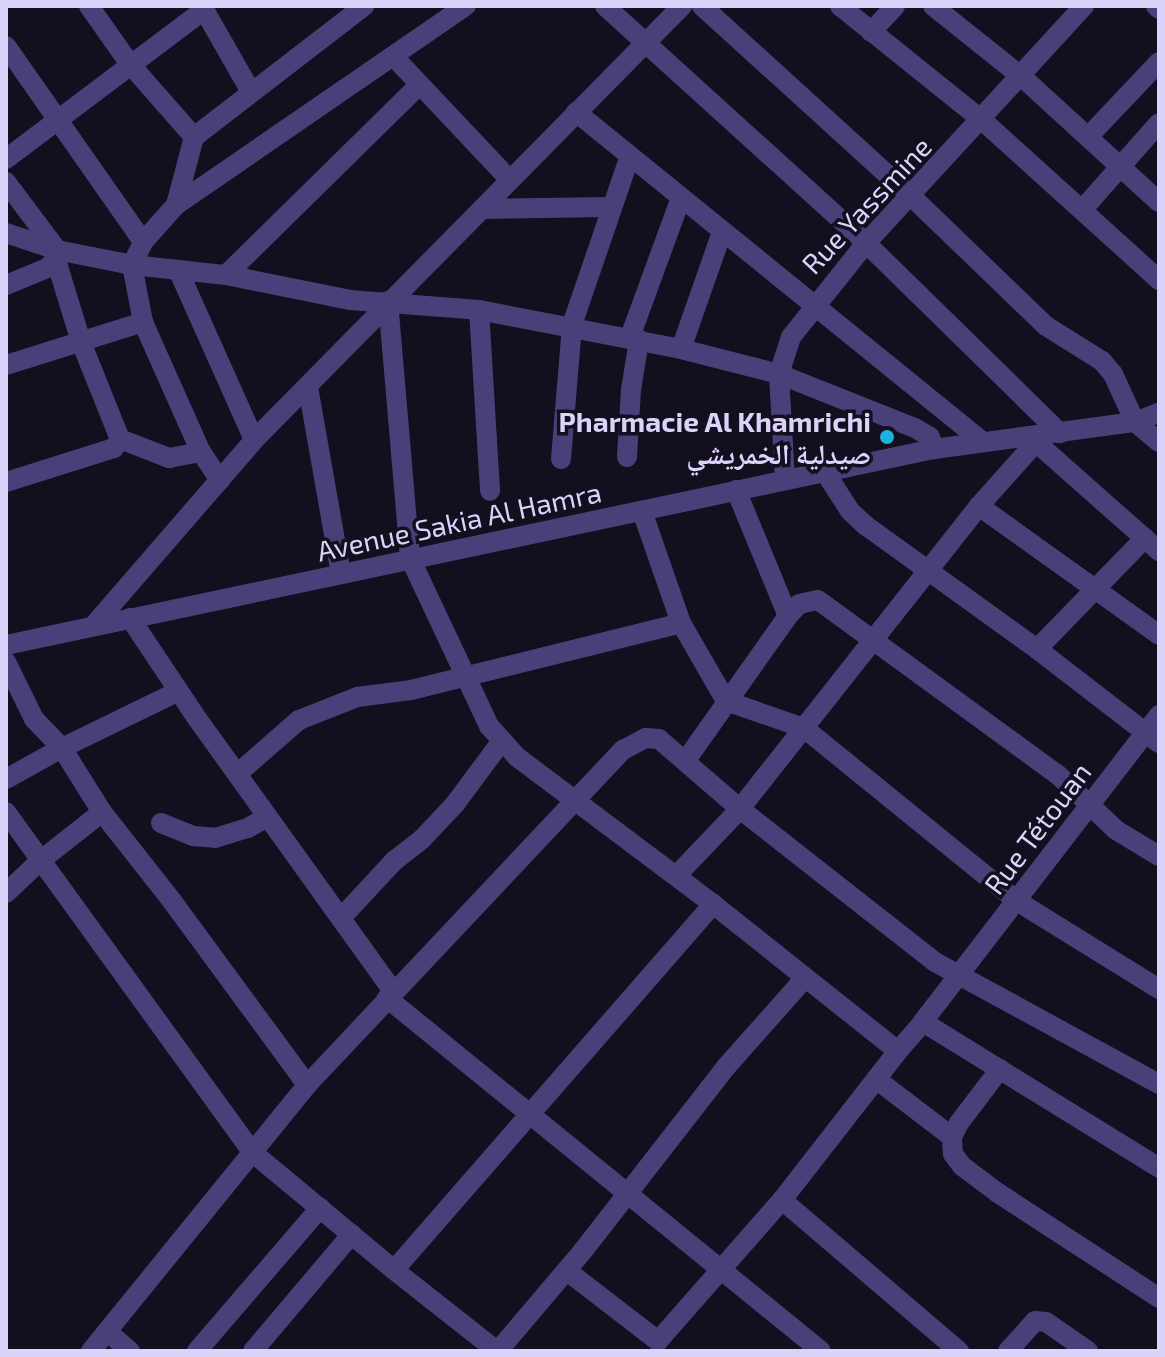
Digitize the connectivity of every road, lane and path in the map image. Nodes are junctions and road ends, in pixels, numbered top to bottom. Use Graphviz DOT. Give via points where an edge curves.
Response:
graph roads {
  1 [pos="89,6"];
  2 [pos="364,6"];
  3 [pos="466,6"];
  4 [pos="605,6"];
  5 [pos="682,6"];
  6 [pos="702,6"];
  7 [pos="840,6"];
  8 [pos="895,6"];
  9 [pos="933,6"];
  10 [pos="1084,6"];
  11 [pos="871,32"];
  12 [pos="646,43"];
  13 [pos="6,46"];
  14 [pos="394,57"];
  15 [pos="1159,62"];
  16 [pos="129,63"];
  17 [pos="1022,77"];
  18 [pos="418,86"];
  19 [pos="251,92"];
  20 [pos="576,112"];
  21 [pos="57,118"];
  22 [pos="982,120"];
  23 [pos="1159,123"];
  24 [pos="194,137"];
  25 [pos="1088,137"];
  26 [pos="630,156"];
  27 [pos="6,159"];
  28 [pos="1120,167"];
  29 [pos="510,180"];
  30 [pos="6,182"];
  31 [pos="912,197"];
  32 [pos="681,198"];
  33 [pos="1159,202"];
  34 [pos="176,205"];
  35 [pos="610,207"];
  36 [pos="482,209"];
  37 [pos="1082,210"];
  38 [pos="722,232"];
  39 [pos="6,233"];
  40 [pos="143,242"];
  41 [pos="866,243"];
  42 [pos="57,255"];
  43 [pos="132,265"];
  44 [pos="179,272"];
  45 [pos="226,275"];
  46 [pos="1159,280"];
  47 [pos="6,285"];
  48 [pos="388,301"];
  49 [pos="812,306"];
  50 [pos="479,310"];
  51 [pos="143,322"];
  52 [pos="572,325"];
  53 [pos="635,338"];
  54 [pos="81,342"];
  55 [pos="681,349"];
  56 [pos="6,365"];
  57 [pos="779,374"];
  58 [pos="308,387"];
  59 [pos="1159,413"];
  60 [pos="1135,422"];
  61 [pos="1060,433"];
  62 [pos="120,439"];
  63 [pos="1033,439"];
  64 [pos="254,440"];
  65 [pos="983,442"];
  66 [pos="1159,442"];
  67 [pos="934,449"];
  68 [pos="201,452"];
  69 [pos="627,457"];
  70 [pos="561,459"];
  71 [pos="825,472"];
  72 [pos="785,479"];
  73 [pos="220,480"];
  74 [pos="6,482"];
  75 [pos="736,490"];
  76 [pos="490,491"];
  77 [pos="979,506"];
  78 [pos="642,511"];
  79 [pos="1152,545"];
  80 [pos="410,558"];
  81 [pos="929,571"];
  82 [pos="341,574"];
  83 [pos="1095,590"];
  84 [pos="788,616"];
  85 [pos="130,618"];
  86 [pos="681,623"];
  87 [pos="94,625"];
  88 [pos="1159,635"];
  89 [pos="875,640"];
  90 [pos="6,645"];
  91 [pos="1037,649"];
  92 [pos="6,662"];
  93 [pos="465,677"];
  94 [pos="179,691"];
  95 [pos="726,701"];
  96 [pos="1159,715"];
  97 [pos="804,728"];
  98 [pos="1152,738"];
  99 [pos="501,742"];
  100 [pos="62,748"];
  101 [pos="686,760"];
  102 [pos="237,774"];
  103 [pos="6,779"];
  104 [pos="576,798"];
  105 [pos="1091,804"];
  106 [pos="740,809"];
  107 [pos="6,812"];
  108 [pos="102,812"];
  109 [pos="267,817"];
  110 [pos="161,823"];
  111 [pos="1159,856"];
  112 [pos="40,861"];
  113 [pos="677,875"];
  114 [pos="6,893"];
  115 [pos="1017,901"];
  116 [pos="713,904"];
  117 [pos="341,918"];
  118 [pos="962,976"];
  119 [pos="805,978"];
  120 [pos="1159,989"];
  121 [pos="390,995"];
  122 [pos="923,1022"];
  123 [pos="898,1051"];
  124 [pos="1000,1069"];
  125 [pos="876,1079"];
  126 [pos="1159,1084"];
  127 [pos="307,1085"];
  128 [pos="532,1115"];
  129 [pos="952,1137"];
  130 [pos="252,1152"];
  131 [pos="1159,1168"];
  132 [pos="627,1194"];
  133 [pos="782,1200"];
  134 [pos="320,1208"];
  135 [pos="352,1234"];
  136 [pos="394,1270"];
  137 [pos="567,1271"];
  138 [pos="721,1271"];
  139 [pos="1159,1298"];
  140 [pos="108,1332"];
  141 [pos="660,1348"];
  142 [pos="91,1351"];
  143 [pos="130,1351"];
  144 [pos="197,1351"];
  145 [pos="253,1351"];
  146 [pos="498,1351"];
  147 [pos="821,1351"];
  148 [pos="959,1351"];
  149 [pos="1008,1351"];
  150 [pos="1088,1351"];
  1 -- 16 [label="street"];
  2 -- 19 [label="street"];
  3 -- 14 [label="street"];
  4 -- 12 [label="street"];
  5 -- 12 [label="street"];
  6 -- 31 [label="street"];
  7 -- 11 [label="street"];
  8 -- 11 [label="street"];
  9 -- 17 [label="street"];
  10 -- 17 [label="street, Rue Yassmine"];
  11 -- 22 [label="street"];
  12 -- 20 [label="street"];
  12 -- 41 [label="street"];
  13 -- 21 [label="street"];
  14 -- 18 [label="street"];
  14 -- 34 [label="street"];
  15 -- 25 [label="street"];
  16 -- 19 [label="street" via="204,12"];
  16 -- 21 [label="street"];
  16 -- 24 [label="street"];
  17 -- 22 [label="street, Rue Yassmine"];
  17 -- 25 [label="street"];
  18 -- 29 [label="street"];
  18 -- 45 [label="street"];
  19 -- 24 [label="street"];
  20 -- 26 [label="street"];
  20 -- 29 [label="street"];
  21 -- 27 [label="street"];
  21 -- 40 [label="street"];
  22 -- 31 [label="street, Rue Yassmine"];
  22 -- 37 [label="street"];
  23 -- 28 [label="street"];
  24 -- 34 [label="street"];
  25 -- 28 [label="street"];
  26 -- 32 [label="street"];
  26 -- 35 [label="street"];
  28 -- 33 [label="street"];
  28 -- 37 [label="street"];
  29 -- 36 [label="street"];
  30 -- 42 [label="street"];
  31 -- 41 [label="street, Rue Yassmine"];
  31 -- 60 [label="street" via="1046,326 1102,361"];
  32 -- 38 [label="street"];
  32 -- 53 [label="street"];
  34 -- 40 [label="street"];
  35 -- 36 [label="street"];
  35 -- 52 [label="street"];
  36 -- 48 [label="street"];
  37 -- 46 [label="street"];
  38 -- 49 [label="street"];
  38 -- 55 [label="street"];
  39 -- 42 [label="street"];
  40 -- 43 [label="street"];
  41 -- 49 [label="street, Rue Yassmine"];
  41 -- 61 [label="street"];
  42 -- 43 [label="street"];
  42 -- 47 [label="street" via="47,268"];
  42 -- 54 [label="street"];
  43 -- 44 [label="street"];
  43 -- 51 [label="street"];
  44 -- 45 [label="street"];
  44 -- 64 [label="street"];
  45 -- 48 [label="street" via="303,293"];
  48 -- 50 [label="street"];
  48 -- 58 [label="street"];
  48 -- 80 [label="street"];
  49 -- 57 [label="street, Rue Yassmine" via="791,337"];
  49 -- 65 [label="street"];
  50 -- 52 [label="street"];
  50 -- 76 [label="street"];
  51 -- 54 [label="street"];
  51 -- 68 [label="street"];
  52 -- 53 [label="street"];
  52 -- 70 [label="street"];
  53 -- 55 [label="street"];
  53 -- 69 [label="street"];
  54 -- 56 [label="street"];
  54 -- 62 [label="street"];
  55 -- 57 [label="street"];
  57 -- 67 [label="street" via="915,428 930,437"];
  57 -- 72 [label="street, Rue Yassmine"];
  58 -- 64 [label="street"];
  58 -- 82 [label="street"];
  59 -- 60 [label="street, Avenue Sakia Al Hamra"];
  60 -- 61 [label="street, Avenue Sakia Al Hamra"];
  60 -- 66 [label="street"];
  61 -- 63 [label="street, Avenue Sakia Al Hamra"];
  62 -- 68 [label="street" via="169,458"];
  62 -- 74 [label="street" via="114,448"];
  63 -- 65 [label="street, Avenue Sakia Al Hamra"];
  63 -- 77 [label="street"];
  63 -- 79 [label="street"];
  64 -- 73 [label="street"];
  65 -- 67 [label="street, Avenue Sakia Al Hamra"];
  67 -- 71 [label="street, Avenue Sakia Al Hamra"];
  68 -- 73 [label="street"];
  71 -- 72 [label="street, Avenue Sakia Al Hamra"];
  71 -- 81 [label="street" via="850,511"];
  72 -- 75 [label="street, Avenue Sakia Al Hamra"];
  73 -- 87 [label="street"];
  75 -- 78 [label="street, Avenue Sakia Al Hamra"];
  75 -- 84 [label="street"];
  77 -- 81 [label="street"];
  77 -- 83 [label="street"];
  78 -- 80 [label="street, Avenue Sakia Al Hamra"];
  78 -- 86 [label="street"];
  79 -- 83 [label="street"];
  80 -- 82 [label="street, Avenue Sakia Al Hamra"];
  80 -- 93 [label="street"];
  81 -- 89 [label="street"];
  81 -- 91 [label="street"];
  82 -- 85 [label="street, Avenue Sakia Al Hamra"];
  83 -- 88 [label="street"];
  83 -- 91 [label="street"];
  84 -- 89 [label="street" via="799,604 818,600"];
  84 -- 95 [label="street"];
  85 -- 87 [label="street, Avenue Sakia Al Hamra"];
  85 -- 94 [label="street"];
  86 -- 93 [label="street"];
  86 -- 95 [label="street"];
  87 -- 90 [label="street, Avenue Sakia Al Hamra"];
  89 -- 97 [label="street"];
  89 -- 105 [label="street"];
  91 -- 98 [label="street"];
  92 -- 100 [label="street" via="34,719"];
  93 -- 99 [label="street"];
  93 -- 102 [label="street" via="357,697 299,720"];
  94 -- 100 [label="street"];
  94 -- 102 [label="street"];
  95 -- 97 [label="street"];
  95 -- 101 [label="street"];
  96 -- 98 [label="street, Rue Tétouan"];
  97 -- 106 [label="street"];
  97 -- 115 [label="street"];
  98 -- 105 [label="street, Rue Tétouan"];
  99 -- 104 [label="street"];
  99 -- 117 [label="street" via="455,804"];
  100 -- 103 [label="street"];
  100 -- 108 [label="street"];
  101 -- 104 [label="street" via="659,739 646,738 633,743"];
  101 -- 106 [label="street"];
  102 -- 109 [label="street"];
  104 -- 113 [label="street"];
  104 -- 121 [label="street"];
  105 -- 111 [label="street" via="1116,830"];
  105 -- 115 [label="street, Rue Tétouan"];
  106 -- 113 [label="street"];
  106 -- 118 [label="street" via="906,940"];
  107 -- 112 [label="street"];
  108 -- 112 [label="street"];
  108 -- 127 [label="street"];
  109 -- 110 [label="street" via="215,838"];
  109 -- 117 [label="street"];
  112 -- 114 [label="street"];
  112 -- 130 [label="street"];
  113 -- 116 [label="street"];
  115 -- 118 [label="street, Rue Tétouan"];
  115 -- 120 [label="street"];
  116 -- 119 [label="street"];
  116 -- 128 [label="street"];
  117 -- 121 [label="street"];
  118 -- 122 [label="street, Rue Tétouan"];
  118 -- 126 [label="street"];
  119 -- 123 [label="street"];
  119 -- 132 [label="street" via="726,1067"];
  121 -- 127 [label="street"];
  121 -- 128 [label="street"];
  122 -- 123 [label="street, Rue Tétouan"];
  122 -- 124 [label="street"];
  123 -- 125 [label="street, Rue Tétouan"];
  124 -- 129 [label="street"];
  124 -- 131 [label="street"];
  125 -- 129 [label="street"];
  125 -- 133 [label="street, Rue Tétouan"];
  127 -- 130 [label="street"];
  128 -- 132 [label="street"];
  128 -- 136 [label="street"];
  129 -- 139 [label="street" via="953,1154 962,1166"];
  130 -- 134 [label="street"];
  130 -- 140 [label="street"];
  132 -- 137 [label="street"];
  132 -- 138 [label="street"];
  133 -- 138 [label="street, Rue Tétouan"];
  133 -- 148 [label="street"];
  134 -- 135 [label="street"];
  134 -- 144 [label="street"];
  135 -- 136 [label="street"];
  135 -- 145 [label="street"];
  136 -- 146 [label="street"];
  137 -- 141 [label="street"];
  137 -- 146 [label="street"];
  138 -- 141 [label="street, Rue Tétouan"];
  138 -- 147 [label="street"];
  140 -- 142 [label="street"];
  140 -- 143 [label="street"];
  149 -- 150 [label="street" via="1035,1321 1046,1322"];
}
